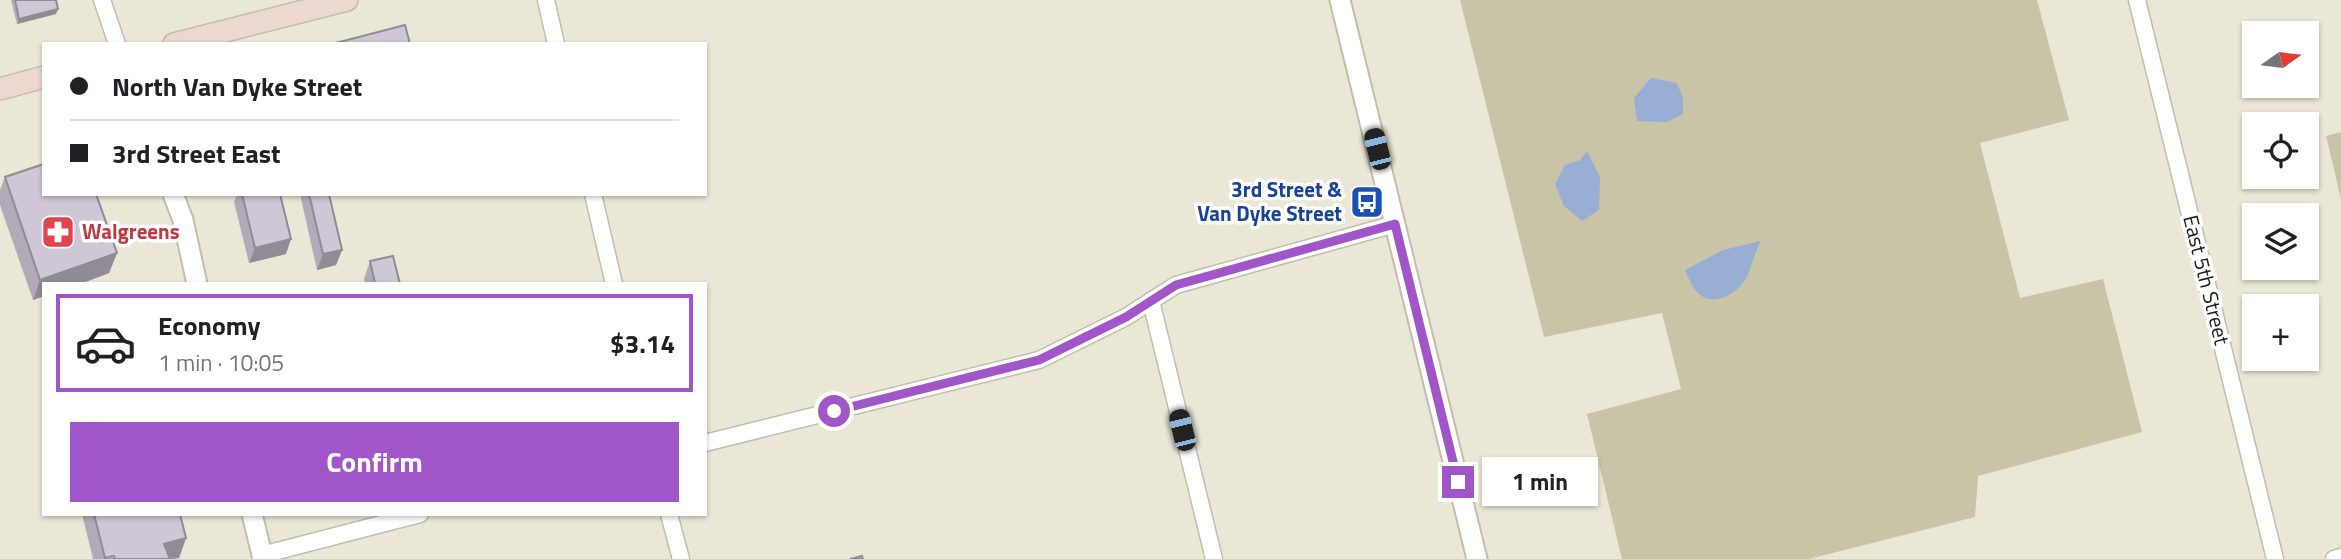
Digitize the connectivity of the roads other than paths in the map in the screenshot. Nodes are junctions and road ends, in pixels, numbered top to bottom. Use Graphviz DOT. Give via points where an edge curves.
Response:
graph roads {
  1 [pos="102,0"];
  2 [pos="346,0"];
  3 [pos="546,0"];
  4 [pos="1340,0"];
  5 [pos="2137,0"];
  6 [pos="116,42"];
  7 [pos="182,42"];
  8 [pos="556,42"];
  9 [pos="42,78"];
  10 [pos="0,89"];
  11 [pos="174,196"];
  12 [pos="593,196"];
  13 [pos="1395,224"];
  14 [pos="197,282"];
  15 [pos="614,282"];
  16 [pos="1151,301"];
  17 [pos="707,443"];
  18 [pos="253,516"];
  19 [pos="413,516"];
  20 [pos="670,516"];
  21 [pos="263,557"];
  22 [pos="2341,557"];
  23 [pos="681,559"];
  24 [pos="1214,559"];
  25 [pos="1477,559"];
  26 [pos="2275,559"];
  27 [pos="2334,559"];
  1 -- 6 [label="street"];
  2 -- 7 [label="main road"];
  3 -- 8 [label="street"];
  4 -- 13 [label="street"];
  5 -- 26 [label="street, East 5th Street"];
  9 -- 10 [label="main road"];
  11 -- 14 [label="street"];
  12 -- 15 [label="street"];
  13 -- 16 [label="street" via="1176,285"];
  13 -- 25 [label="street"];
  16 -- 17 [label="street" via="1039,360"];
  16 -- 24 [label="street"];
  18 -- 21 [label="street"];
  19 -- 21 [label="street"];
  20 -- 23 [label="street"];
  22 -- 27 [label="street"];
}
